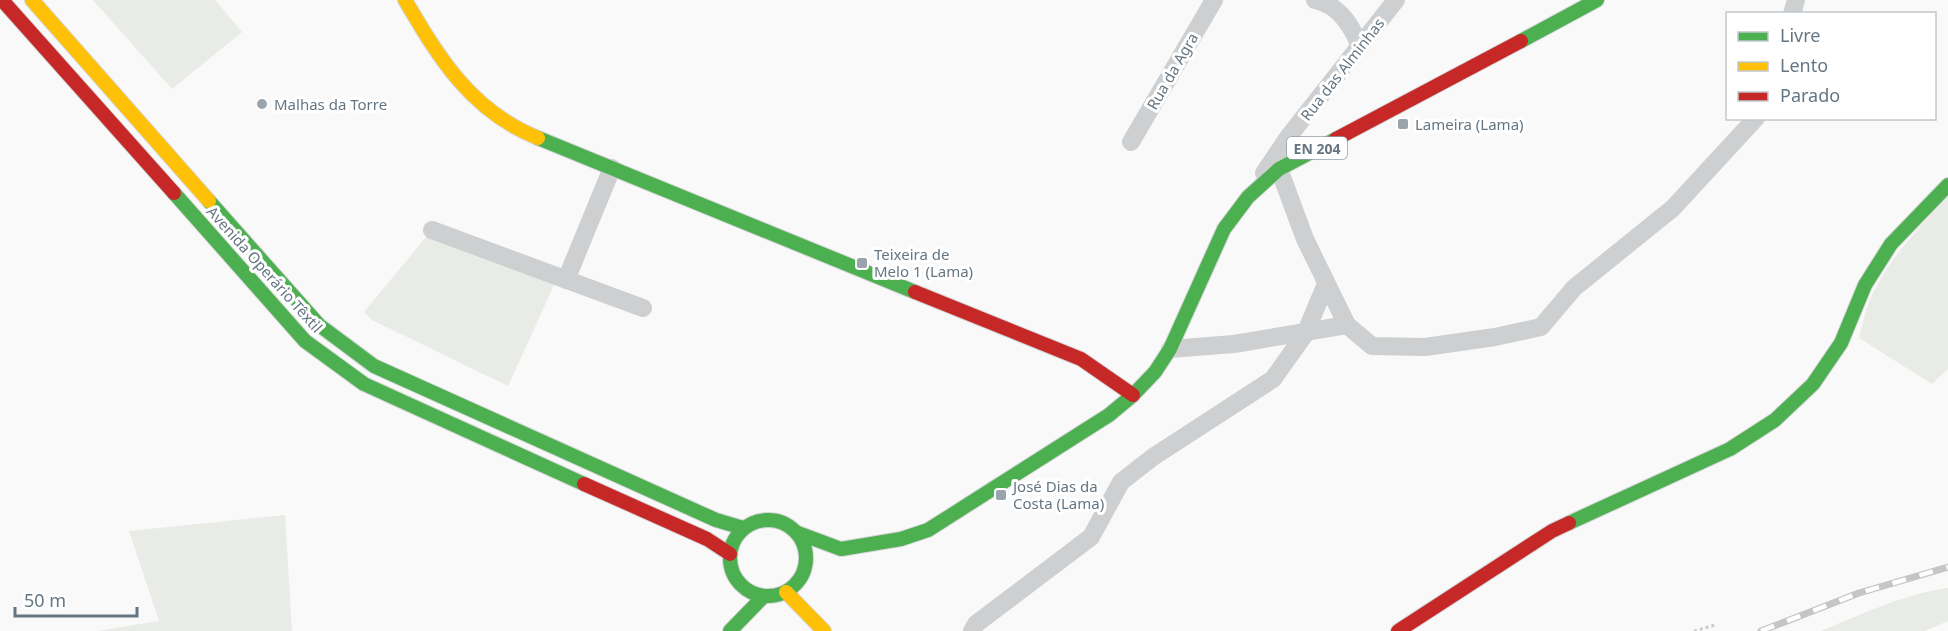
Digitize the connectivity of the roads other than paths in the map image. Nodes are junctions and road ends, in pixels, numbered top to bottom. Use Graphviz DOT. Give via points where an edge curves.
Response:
graph roads {
  1 [pos="2,0"];
  2 [pos="32,0"];
  3 [pos="405,0"];
  4 [pos="1214,0"];
  5 [pos="1315,0"];
  6 [pos="1396,0"];
  7 [pos="1597,0"];
  8 [pos="1360,46"];
  9 [pos="1754,120"];
  10 [pos="1131,142"];
  11 [pos="612,168"];
  12 [pos="1279,169"];
  13 [pos="1948,185"];
  14 [pos="1248,197"];
  15 [pos="432,230"];
  16 [pos="566,280"];
  17 [pos="1326,284"];
  18 [pos="643,308"];
  19 [pos="1347,325"];
  20 [pos="1305,334"];
  21 [pos="1170,349"];
  22 [pos="1133,395"];
  23 [pos="743,528"];
  24 [pos="798,533"];
  25 [pos="730,554"];
  26 [pos="831,556"];
  27 [pos="802,576"];
  28 [pos="738,582"];
  29 [pos="786,592"];
  30 [pos="764,596"];
  31 [pos="732,628"];
  32 [pos="824,631"];
  33 [pos="972,631"];
  34 [pos="1398,631"];
  1 -- 25 [label="street, Avenida Operário Têxtil" via="305,340 363,384 696,534"];
  2 -- 23 [label="street, Avenida Operário Têxtil" via="328,332 374,366 716,520"];
  3 -- 11 [label="street" via="444,65 480,103 527,134"];
  4 -- 10 [label="street, Rua da Agra"];
  5 -- 8 [label="street" via="1328,3 1352,26"];
  6 -- 8 [label="street, Rua das Alminhas"];
  7 -- 12 [label="street, EN 204"];
  8 -- 14 [label="street, Rua das Alminhas" via="1289,136"];
  9 -- 19 [label="street" via="1673,208 1574,288 1540,327 1425,347 1372,346"];
  11 -- 16 [label="street"];
  11 -- 22 [label="street" via="1081,359"];
  12 -- 14 [label="street, EN 204"];
  12 -- 17 [label="street"];
  13 -- 34 [label="street" via="1891,244 1865,285 1841,343 1813,384 1775,420 1730,449 1552,531"];
  14 -- 21 [label="street, EN 204" via="1224,229"];
  15 -- 16 [label="street"];
  16 -- 18 [label="street"];
  17 -- 19 [label="street"];
  17 -- 20 [label="street"];
  19 -- 20 [label="street"];
  20 -- 21 [label="street"];
  20 -- 33 [label="street" via="1273,379 1121,482 1091,537 976,624"];
  21 -- 22 [label="street, EN 204"];
  22 -- 26 [label="street, EN 204" via="1109,416 928,530"];
  23 -- 24 [label="street, EN 204" via="760,520 778,520"];
  23 -- 25 [label="street"];
  24 -- 26 [label="street, EN 204"];
  24 -- 27 [label="street" via="807,554"];
  25 -- 28 [label="street"];
  26 -- 27 [label="street, EN 204"];
  27 -- 29 [label="street, EN 204"];
  28 -- 30 [label="street"];
  28 -- 31 [label="street"];
  29 -- 30 [label="street"];
  29 -- 32 [label="street"];
  30 -- 31 [label="street"];
}
